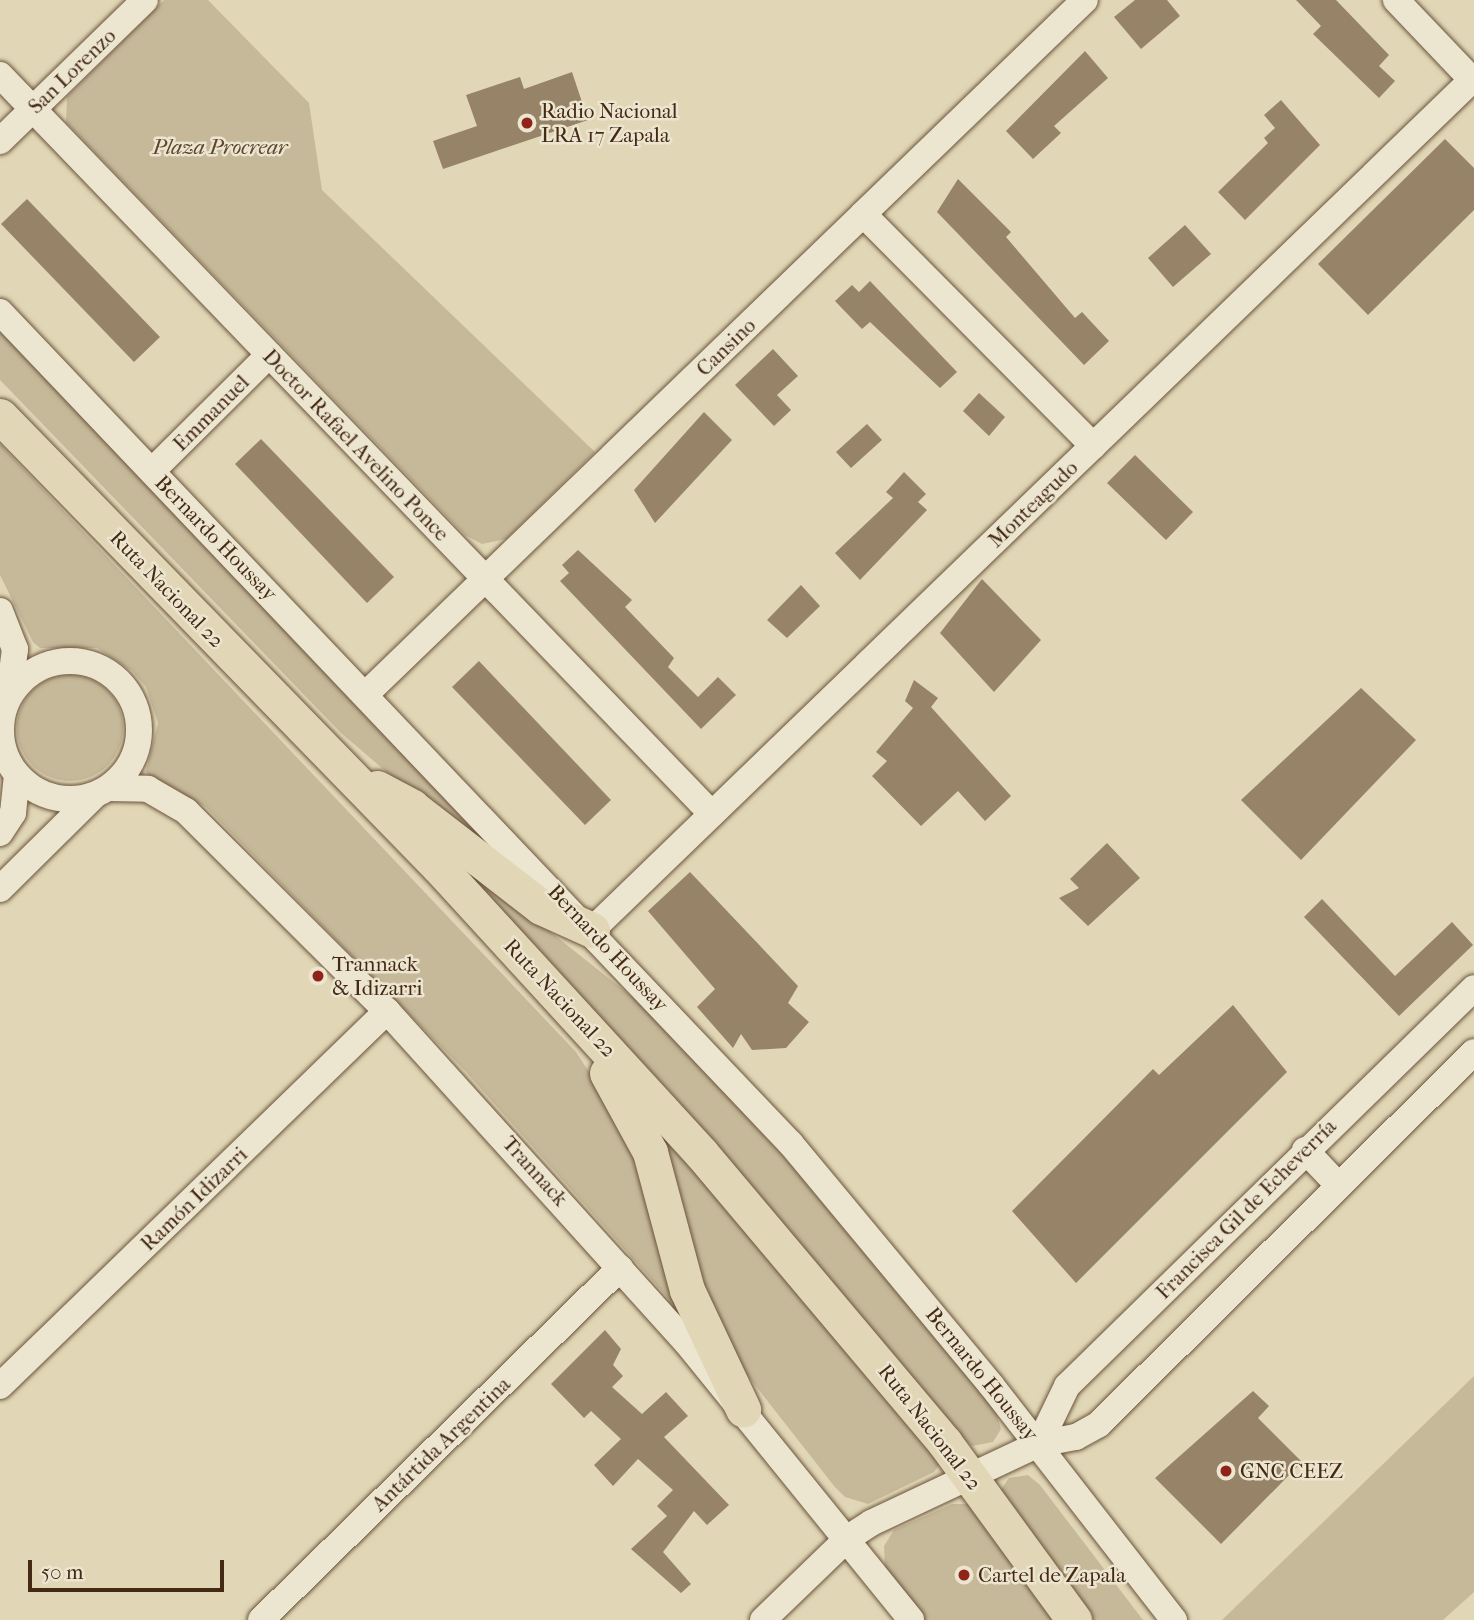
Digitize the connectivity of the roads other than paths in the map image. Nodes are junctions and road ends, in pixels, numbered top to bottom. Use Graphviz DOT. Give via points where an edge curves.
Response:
graph roads {
  1 [pos="145,0"];
  2 [pos="1085,0"];
  3 [pos="1396,0"];
  4 [pos="0,75"];
  5 [pos="1473,80"];
  6 [pos="33,109"];
  7 [pos="0,141"];
  8 [pos="863,214"];
  9 [pos="0,312"];
  10 [pos="270,355"];
  11 [pos="0,416"];
  12 [pos="1093,446"];
  13 [pos="152,471"];
  14 [pos="485,579"];
  15 [pos="0,611"];
  16 [pos="366,694"];
  17 [pos="4,706"];
  18 [pos="9,766"];
  19 [pos="344,771"];
  20 [pos="102,791"];
  21 [pos="712,814"];
  22 [pos="0,833"];
  23 [pos="0,889"];
  24 [pos="592,930"];
  25 [pos="522,957"];
  26 [pos="1474,988"];
  27 [pos="387,1011"];
  28 [pos="1474,1052"];
  29 [pos="1305,1150"];
  30 [pos="1337,1184"];
  31 [pos="620,1268"];
  32 [pos="0,1386"];
  33 [pos="743,1409"];
  34 [pos="1039,1444"];
  35 [pos="969,1476"];
  36 [pos="848,1538"];
  37 [pos="261,1620"];
  38 [pos="763,1620"];
  39 [pos="911,1620"];
  40 [pos="1074,1620"];
  41 [pos="1174,1620"];
  1 -- 6 [label="street, San Lorenzo"];
  2 -- 8 [label="street, Cansino"];
  3 -- 5 [label="street"];
  4 -- 6 [label="street, Doctor Rafael Avelino Ponce"];
  5 -- 12 [label="street, Monteagudo"];
  6 -- 7 [label="street, San Lorenzo"];
  6 -- 10 [label="street, Doctor Rafael Avelino Ponce"];
  8 -- 12 [label="street"];
  8 -- 14 [label="street, Cansino"];
  9 -- 13 [label="street, Bernardo Houssay"];
  10 -- 13 [label="street, Emmanuel"];
  10 -- 14 [label="street, Doctor Rafael Avelino Ponce"];
  11 -- 19 [label="main road, Ruta Nacional 22"];
  12 -- 21 [label="street, Monteagudo"];
  13 -- 16 [label="street, Bernardo Houssay"];
  14 -- 16 [label="street, Cansino"];
  14 -- 21 [label="street, Doctor Rafael Avelino Ponce"];
  15 -- 17 [label="street" via="15,649"];
  16 -- 24 [label="street, Bernardo Houssay"];
  17 -- 18 [label="street" via="1,738"];
  17 -- 20 [label="street" via="30,673 68,661 88,663 121,683 135,709 138,738 134,758"];
  18 -- 20 [label="street, Trannack" via="62,799"];
  18 -- 22 [label="street" via="13,813"];
  19 -- 24 [label="main road" via="412,807 541,907"];
  19 -- 25 [label="main road, Ruta Nacional 22"];
  20 -- 23 [label="street"];
  20 -- 27 [label="street, Trannack" via="148,789 186,811"];
  21 -- 24 [label="street, Monteagudo"];
  24 -- 34 [label="street, Bernardo Houssay" via="791,1144"];
  25 -- 33 [label="main road" via="636,1119 659,1180 687,1290"];
  25 -- 35 [label="main road, Ruta Nacional 22" via="774,1236"];
  26 -- 29 [label="street, Francisca Gil de Echeverría"];
  27 -- 31 [label="street, Trannack"];
  27 -- 32 [label="street, Ramón Idizarri"];
  28 -- 30 [label="street"];
  29 -- 30 [label="street"];
  29 -- 34 [label="street, Francisca Gil de Echeverría" via="1067,1387"];
  30 -- 34 [label="street" via="1099,1424 1076,1437"];
  31 -- 33 [label="street, Trannack"];
  31 -- 37 [label="street, Antártida Argentina"];
  33 -- 36 [label="street, Trannack"];
  34 -- 35 [label="street"];
  34 -- 41 [label="street, Bernardo Houssay"];
  35 -- 36 [label="street"];
  35 -- 40 [label="main road, Ruta Nacional 22"];
  36 -- 38 [label="street"];
  36 -- 39 [label="street, Trannack"];
}
